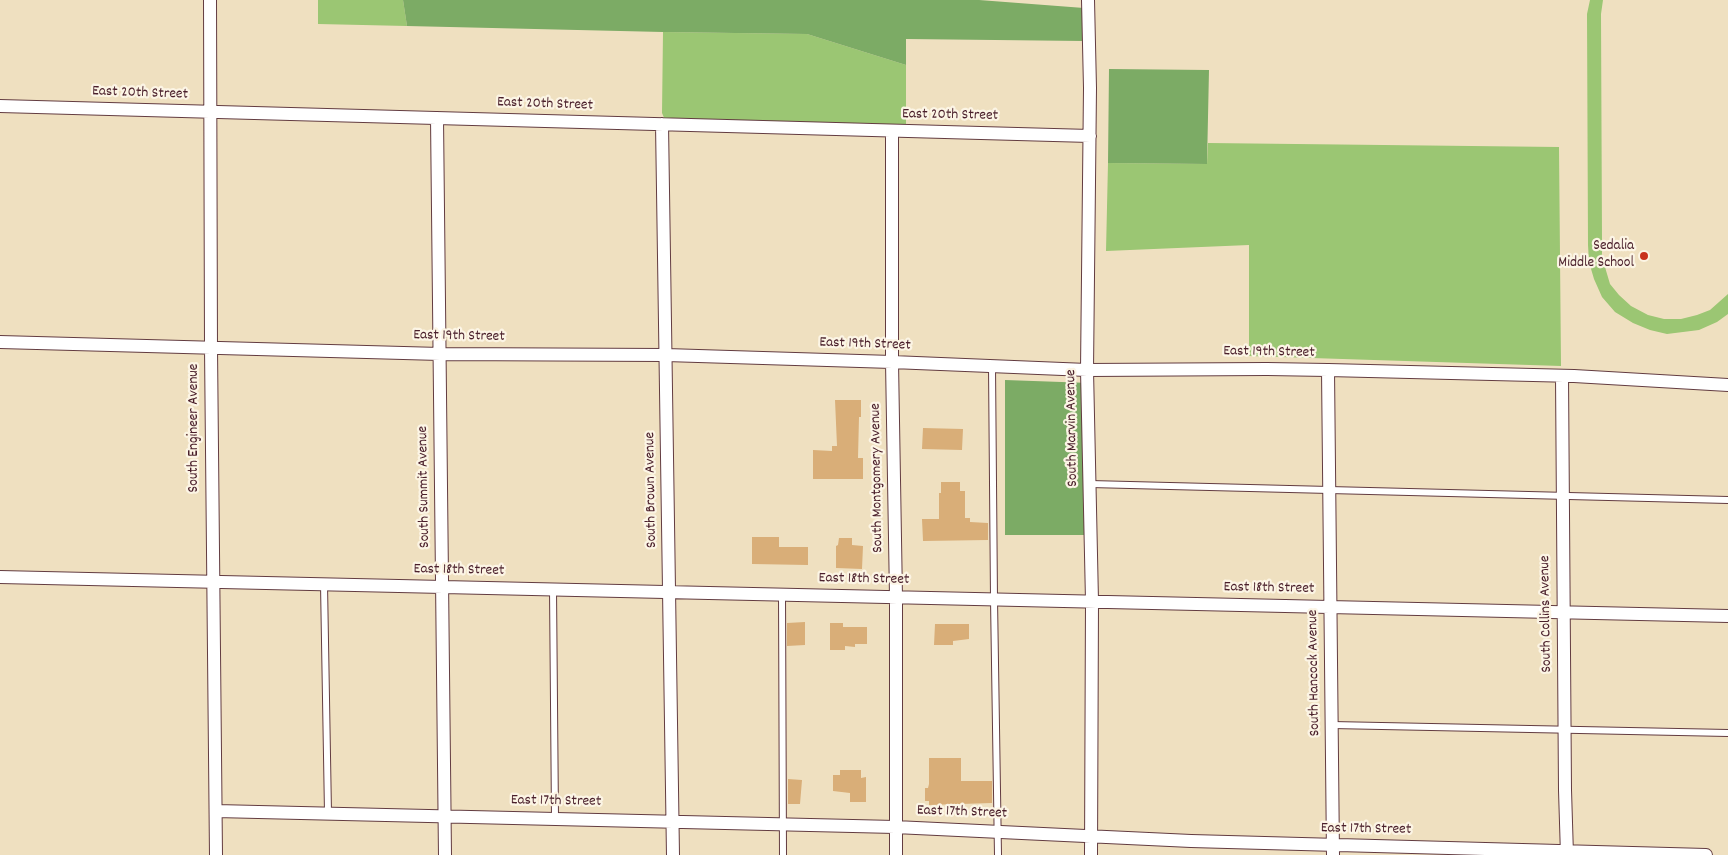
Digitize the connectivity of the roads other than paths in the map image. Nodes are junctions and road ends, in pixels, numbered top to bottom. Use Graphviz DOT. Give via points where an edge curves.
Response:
graph roads {
  1 [pos="210,0"];
  2 [pos="1088,0"];
  3 [pos="0,106"];
  4 [pos="210,112"];
  5 [pos="437,118"];
  6 [pos="662,124"];
  7 [pos="892,131"];
  8 [pos="1090,136"];
  9 [pos="0,342"];
  10 [pos="211,348"];
  11 [pos="440,354"];
  12 [pos="666,355"];
  13 [pos="892,362"];
  14 [pos="992,366"];
  15 [pos="1087,370"];
  16 [pos="1328,370"];
  17 [pos="1562,376"];
  18 [pos="1728,385"];
  19 [pos="1090,484"];
  20 [pos="1329,490"];
  21 [pos="1562,495"];
  22 [pos="1728,500"];
  23 [pos="0,577"];
  24 [pos="212,581"];
  25 [pos="324,584"];
  26 [pos="442,587"];
  27 [pos="552,589"];
  28 [pos="670,592"];
  29 [pos="782,594"];
  30 [pos="896,597"];
  31 [pos="994,599"];
  32 [pos="1092,602"];
  33 [pos="1330,607"];
  34 [pos="1563,612"];
  35 [pos="1728,616"];
  36 [pos="1332,725"];
  37 [pos="1564,730"];
  38 [pos="1728,733"];
  39 [pos="216,811"];
  40 [pos="328,813"];
  41 [pos="445,815"];
  42 [pos="555,818"];
  43 [pos="672,821"];
  44 [pos="783,824"];
  45 [pos="896,827"];
  46 [pos="998,831"];
  47 [pos="1091,836"];
  48 [pos="1333,850"];
  49 [pos="1567,853"];
  50 [pos="216,855"];
  51 [pos="445,855"];
  52 [pos="673,855"];
  53 [pos="784,855"];
  54 [pos="896,855"];
  55 [pos="998,855"];
  56 [pos="1091,855"];
  57 [pos="1706,855"];
  1 -- 4 [label="street, South Engineer Avenue"];
  2 -- 8 [label="street, South Marvin Avenue"];
  3 -- 4 [label="street, East 20th Street"];
  4 -- 5 [label="street, East 20th Street"];
  4 -- 10 [label="street, South Engineer Avenue"];
  5 -- 6 [label="street, East 20th Street"];
  5 -- 11 [label="street, South Summit Avenue"];
  6 -- 7 [label="street, East 20th Street"];
  6 -- 12 [label="street, South Brown Avenue"];
  7 -- 8 [label="street, East 20th Street"];
  7 -- 13 [label="street, South Montgomery Avenue"];
  8 -- 15 [label="street, South Marvin Avenue"];
  9 -- 10 [label="street, East 19th Street"];
  10 -- 11 [label="street, East 19th Street"];
  10 -- 24 [label="street, South Engineer Avenue"];
  11 -- 12 [label="street, East 19th Street"];
  11 -- 26 [label="street, South Summit Avenue"];
  12 -- 13 [label="street, East 19th Street"];
  12 -- 28 [label="street, South Brown Avenue"];
  13 -- 14 [label="street, East 19th Street"];
  13 -- 30 [label="street, South Montgomery Avenue"];
  14 -- 15 [label="street, East 19th Street"];
  14 -- 31 [label="lane"];
  15 -- 16 [label="street, East 19th Street"];
  15 -- 19 [label="street, South Marvin Avenue"];
  16 -- 17 [label="street, East 19th Street"];
  16 -- 20 [label="street, South Hancock Avenue"];
  17 -- 18 [label="street, East 19th Street"];
  17 -- 21 [label="street, South Collins Avenue"];
  19 -- 20 [label="lane"];
  19 -- 32 [label="street, South Marvin Avenue"];
  20 -- 21 [label="lane"];
  20 -- 33 [label="street, South Hancock Avenue"];
  21 -- 22 [label="lane"];
  21 -- 34 [label="street, South Collins Avenue"];
  23 -- 24 [label="street, East 18th Street"];
  24 -- 25 [label="street, East 18th Street"];
  24 -- 39 [label="street, South Engineer Avenue"];
  25 -- 26 [label="street, East 18th Street"];
  25 -- 40 [label="lane"];
  26 -- 27 [label="street, East 18th Street"];
  26 -- 41 [label="street, South Summit Avenue"];
  27 -- 28 [label="street, East 18th Street"];
  27 -- 42 [label="lane"];
  28 -- 29 [label="street, East 18th Street"];
  28 -- 43 [label="street, South Brown Avenue"];
  29 -- 30 [label="street, East 18th Street"];
  29 -- 44 [label="lane"];
  30 -- 31 [label="street, East 18th Street"];
  30 -- 45 [label="street, South Montgomery Avenue"];
  31 -- 32 [label="street, East 18th Street"];
  31 -- 46 [label="lane"];
  32 -- 33 [label="street, East 18th Street"];
  32 -- 47 [label="street, South Marvin Avenue"];
  33 -- 34 [label="street, East 18th Street"];
  33 -- 36 [label="street, South Hancock Avenue"];
  34 -- 35 [label="street, East 18th Street"];
  34 -- 37 [label="street, South Collins Avenue"];
  36 -- 37 [label="lane"];
  36 -- 48 [label="street, South Hancock Avenue"];
  37 -- 38 [label="lane"];
  37 -- 49 [label="street, South Collins Avenue"];
  39 -- 40 [label="street, East 17th Street"];
  39 -- 50 [label="street, South Engineer Avenue"];
  40 -- 41 [label="street, East 17th Street"];
  41 -- 42 [label="street, East 17th Street"];
  41 -- 51 [label="street, South Summit Avenue"];
  42 -- 43 [label="street, East 17th Street"];
  43 -- 44 [label="street, East 17th Street"];
  43 -- 52 [label="street, South Brown Avenue"];
  44 -- 45 [label="street, East 17th Street"];
  44 -- 53 [label="lane"];
  45 -- 46 [label="street, East 17th Street"];
  45 -- 54 [label="street, South Montgomery Avenue"];
  46 -- 47 [label="street, East 17th Street"];
  46 -- 55 [label="lane"];
  47 -- 48 [label="street, East 17th Street"];
  47 -- 56 [label="street, South Marvin Avenue"];
  48 -- 49 [label="street, East 17th Street"];
  49 -- 57 [label="street, East 17th Street"];
}
